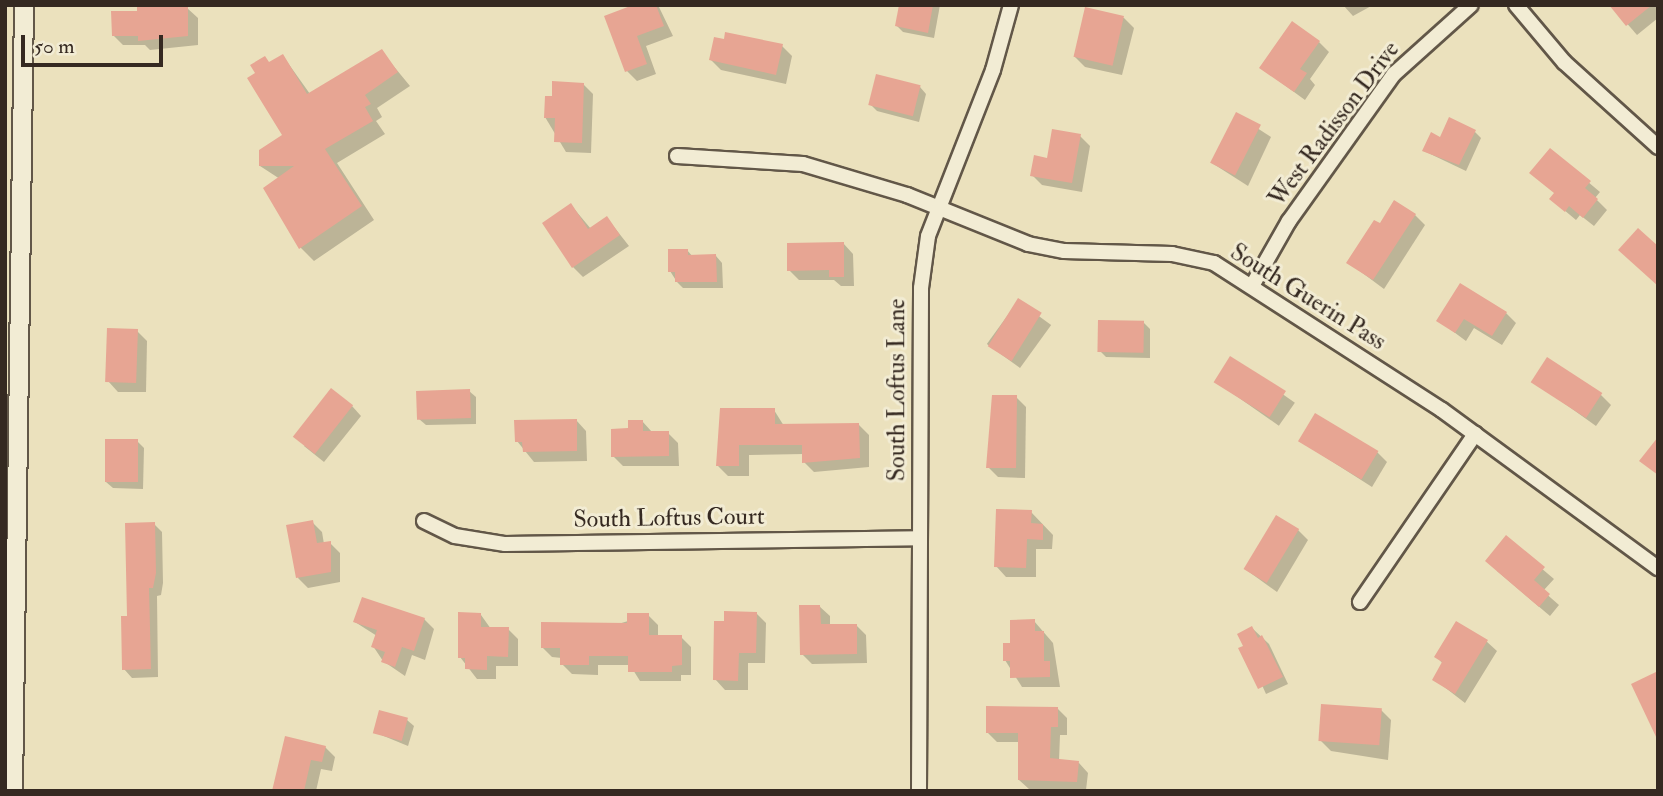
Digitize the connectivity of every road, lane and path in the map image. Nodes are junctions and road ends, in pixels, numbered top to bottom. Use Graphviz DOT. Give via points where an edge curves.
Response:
graph roads {
  1 [pos="24,5"];
  2 [pos="1012,5"];
  3 [pos="1471,5"];
  4 [pos="1516,5"];
  5 [pos="1658,147"];
  6 [pos="677,156"];
  7 [pos="939,209"];
  8 [pos="1252,286"];
  9 [pos="1475,433"];
  10 [pos="424,521"];
  11 [pos="919,538"];
  12 [pos="1658,568"];
  13 [pos="1360,602"];
  14 [pos="13,791"];
  15 [pos="919,791"];
  1 -- 14 [label="street"];
  2 -- 7 [label="street, South Loftus Lane" via="993,70"];
  3 -- 8 [label="street, West Radisson Drive" via="1394,74 1289,221"];
  4 -- 5 [label="street" via="1564,62"];
  6 -- 7 [label="street, South Guerin Pass" via="803,164"];
  7 -- 8 [label="street, South Guerin Pass" via="1028,244 1064,251 1195,257"];
  7 -- 11 [label="street, South Loftus Lane" via="928,236 921,288"];
  8 -- 9 [label="street, South Guerin Pass"];
  9 -- 12 [label="street, South Guerin Pass"];
  9 -- 13 [label="street"];
  10 -- 11 [label="street, South Loftus Court" via="455,536 505,544"];
  11 -- 15 [label="street, South Loftus Lane"];
}
